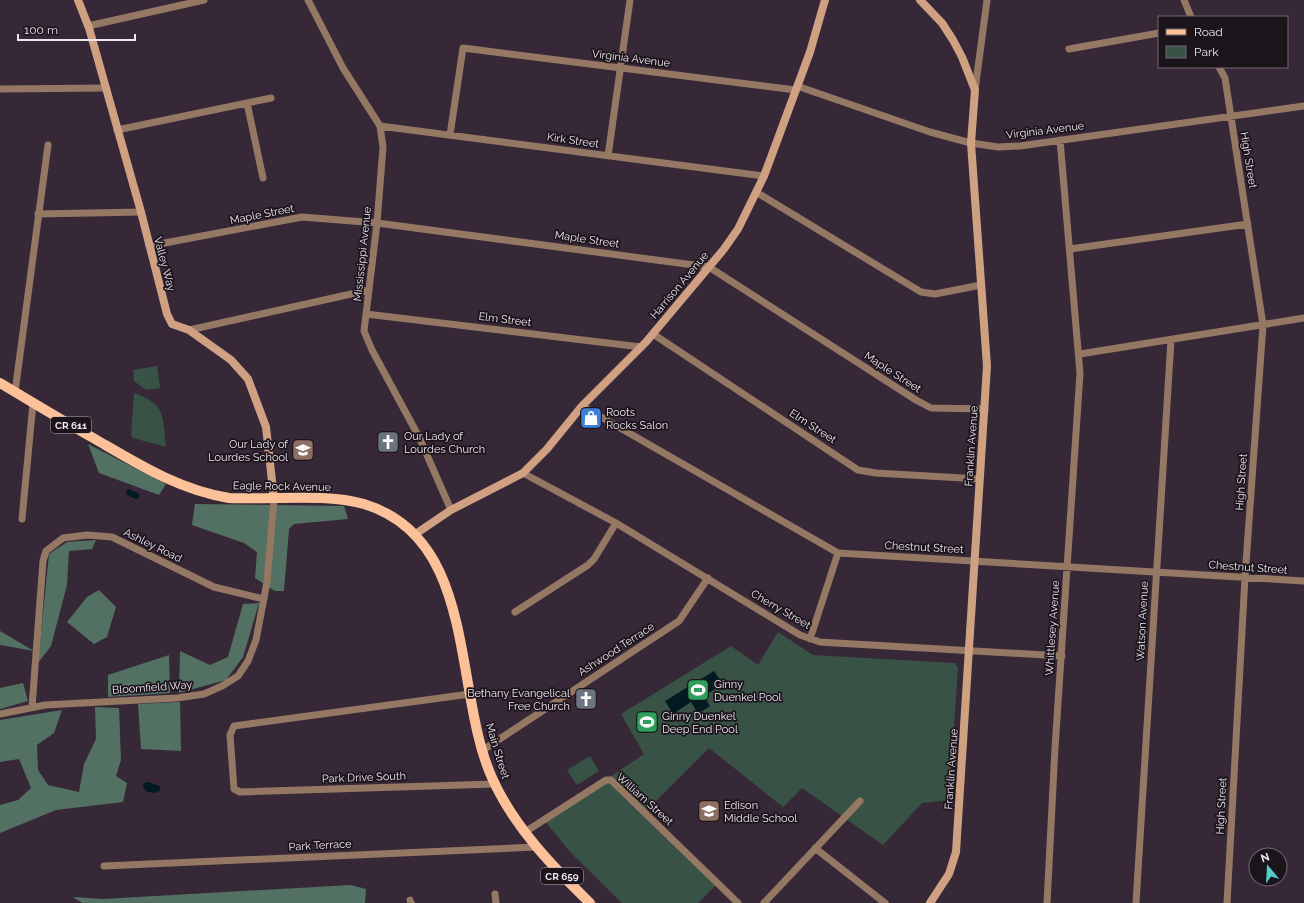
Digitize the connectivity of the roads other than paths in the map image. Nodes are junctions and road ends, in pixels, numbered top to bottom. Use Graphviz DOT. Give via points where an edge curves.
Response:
graph roads {
  1 [pos="78,0"];
  2 [pos="204,0"];
  3 [pos="308,0"];
  4 [pos="630,0"];
  5 [pos="825,0"];
  6 [pos="920,0"];
  7 [pos="987,0"];
  8 [pos="1184,0"];
  9 [pos="1191,16"];
  10 [pos="88,26"];
  11 [pos="1158,33"];
  12 [pos="1069,49"];
  13 [pos="620,68"];
  14 [pos="1220,68"];
  15 [pos="106,88"];
  16 [pos="796,88"];
  17 [pos="0,89"];
  18 [pos="975,90"];
  19 [pos="272,98"];
  20 [pos="247,103"];
  21 [pos="1304,106"];
  22 [pos="1231,116"];
  23 [pos="380,126"];
  24 [pos="117,130"];
  25 [pos="450,135"];
  26 [pos="1060,140"];
  27 [pos="971,143"];
  28 [pos="48,145"];
  29 [pos="608,156"];
  30 [pos="764,176"];
  31 [pos="263,178"];
  32 [pos="756,192"];
  33 [pos="141,212"];
  34 [pos="38,214"];
  35 [pos="377,223"];
  36 [pos="1248,224"];
  37 [pos="148,246"];
  38 [pos="1070,249"];
  39 [pos="709,267"];
  40 [pos="981,285"];
  41 [pos="369,290"];
  42 [pos="366,314"];
  43 [pos="1304,318"];
  44 [pos="1263,325"];
  45 [pos="189,330"];
  46 [pos="653,334"];
  47 [pos="1171,340"];
  48 [pos="641,347"];
  49 [pos="1080,354"];
  50 [pos="0,383"];
  51 [pos="15,392"];
  52 [pos="33,403"];
  53 [pos="582,406"];
  54 [pos="985,409"];
  55 [pos="523,473"];
  56 [pos="980,479"];
  57 [pos="274,499"];
  58 [pos="451,510"];
  59 [pos="22,519"];
  60 [pos="616,523"];
  61 [pos="414,535"];
  62 [pos="838,553"];
  63 [pos="975,561"];
  64 [pos="1067,566"];
  65 [pos="1156,571"];
  66 [pos="1245,577"];
  67 [pos="708,578"];
  68 [pos="1304,581"];
  69 [pos="264,599"];
  70 [pos="515,612"];
  71 [pos="810,639"];
  72 [pos="970,650"];
  73 [pos="1062,656"];
  74 [pos="470,694"];
  75 [pos="32,707"];
  76 [pos="0,714"];
  77 [pos="483,750"];
  78 [pos="495,784"];
  79 [pos="860,801"];
  80 [pos="525,832"];
  81 [pos="537,846"];
  82 [pos="815,848"];
  83 [pos="104,866"];
  84 [pos="495,894"];
  85 [pos="496,903"];
  86 [pos="590,903"];
  87 [pos="738,903"];
  88 [pos="764,903"];
  89 [pos="885,903"];
  90 [pos="930,903"];
  91 [pos="1047,903"];
  92 [pos="1136,903"];
  93 [pos="1227,903"];
  1 -- 10 [label="street, Valley Way"];
  2 -- 10 [label="street"];
  3 -- 23 [label="street, Mississippi Avenue" via="343,68"];
  4 -- 13 [label="street"];
  5 -- 16 [label="street, Harrison Avenue" via="810,52"];
  6 -- 18 [label="street, Franklin Avenue" via="942,23 953,40"];
  7 -- 18 [label="street"];
  8 -- 9 [label="street"];
  10 -- 15 [label="street, Valley Way"];
  11 -- 12 [label="street"];
  13 -- 16 [label="street, Virginia Avenue"];
  13 -- 25 [label="street, Virginia Avenue" via="463,48"];
  13 -- 29 [label="street"];
  14 -- 22 [label="street, High Street" via="1225,78"];
  15 -- 17 [label="street"];
  15 -- 24 [label="street, Valley Way"];
  16 -- 27 [label="street, Virginia Avenue"];
  16 -- 30 [label="street, Harrison Avenue"];
  18 -- 27 [label="street, Franklin Avenue"];
  19 -- 20 [label="street"];
  20 -- 24 [label="street"];
  20 -- 31 [label="street"];
  21 -- 22 [label="street, Virginia Avenue"];
  22 -- 26 [label="street, Virginia Avenue"];
  22 -- 36 [label="street, High Street"];
  23 -- 25 [label="street, Kirk Street"];
  23 -- 35 [label="street, Mississippi Avenue" via="382,147"];
  24 -- 33 [label="street, Valley Way"];
  25 -- 29 [label="street, Kirk Street"];
  26 -- 27 [label="street, Virginia Avenue" via="998,147"];
  26 -- 38 [label="street, Whittlesey Avenue"];
  27 -- 40 [label="street, Franklin Avenue"];
  28 -- 34 [label="street"];
  29 -- 30 [label="street, Kirk Street"];
  30 -- 32 [label="street, Harrison Avenue"];
  32 -- 39 [label="street, Harrison Avenue" via="738,229"];
  32 -- 40 [label="street" via="921,292 935,294"];
  33 -- 34 [label="street"];
  33 -- 37 [label="street, Valley Way"];
  34 -- 51 [label="street"];
  35 -- 37 [label="street, Maple Street" via="302,217"];
  35 -- 39 [label="street, Maple Street"];
  35 -- 41 [label="street, Mississippi Avenue"];
  36 -- 38 [label="street"];
  36 -- 44 [label="street, High Street"];
  37 -- 45 [label="street, Valley Way" via="167,314 172,324"];
  38 -- 49 [label="street, Whittlesey Avenue"];
  39 -- 46 [label="street, Harrison Avenue"];
  39 -- 54 [label="street, Maple Street" via="931,408"];
  40 -- 54 [label="street, Franklin Avenue" via="987,366"];
  41 -- 42 [label="street, Mississippi Avenue"];
  41 -- 45 [label="street"];
  42 -- 48 [label="street, Elm Street"];
  42 -- 58 [label="street, Mississippi Avenue" via="364,326 367,338 419,437"];
  43 -- 44 [label="street"];
  44 -- 47 [label="street"];
  44 -- 66 [label="street, High Street"];
  45 -- 57 [label="street, Valley Way" via="231,360 248,379 266,427"];
  46 -- 48 [label="street, Harrison Avenue"];
  46 -- 56 [label="street, Elm Street" via="858,470"];
  47 -- 49 [label="street"];
  47 -- 65 [label="street, Watson Avenue"];
  48 -- 53 [label="street, Harrison Avenue"];
  49 -- 64 [label="street, Whittlesey Avenue"];
  50 -- 51 [label="main road, Eagle Rock Avenue / CR 611"];
  51 -- 52 [label="main road, Eagle Rock Avenue / CR 611"];
  52 -- 57 [label="main road, Eagle Rock Avenue / CR 611" via="141,466 182,486 224,497"];
  52 -- 59 [label="street"];
  53 -- 55 [label="street, Harrison Avenue" via="547,449"];
  53 -- 62 [label="street, Chestnut Street"];
  54 -- 56 [label="street, Franklin Avenue"];
  55 -- 58 [label="street, Harrison Avenue"];
  55 -- 60 [label="street, Cherry Street"];
  56 -- 63 [label="street, Franklin Avenue"];
  57 -- 61 [label="main road, Eagle Rock Avenue / CR 611" via="329,498 354,502 395,519"];
  57 -- 69 [label="street, Bloomfield Way"];
  58 -- 61 [label="street"];
  60 -- 67 [label="street, Cherry Street"];
  60 -- 70 [label="street" via="588,565"];
  61 -- 74 [label="main road, Main Street / CR 659" via="431,555 445,583"];
  62 -- 63 [label="street, Chestnut Street"];
  62 -- 71 [label="street"];
  63 -- 64 [label="street, Chestnut Street"];
  63 -- 72 [label="street, Franklin Avenue"];
  64 -- 65 [label="street, Chestnut Street"];
  64 -- 73 [label="street, Whittlesey Avenue"];
  65 -- 66 [label="street, Chestnut Street"];
  65 -- 92 [label="street, Watson Avenue"];
  66 -- 68 [label="street, Chestnut Street"];
  66 -- 93 [label="street, High Street"];
  67 -- 71 [label="street, Cherry Street"];
  67 -- 77 [label="street, Ashwood Terrace" via="679,621"];
  69 -- 75 [label="street, Bloomfield Way" via="256,640 248,661 238,676 222,686 204,694 177,698"];
  69 -- 75 [label="street, Ashley Road" via="214,587 112,537 88,535 63,538 46,550 43,561"];
  71 -- 72 [label="street, Cherry Street" via="836,643"];
  72 -- 73 [label="street, Cherry Street"];
  72 -- 90 [label="street, Franklin Avenue" via="956,852 949,874"];
  73 -- 91 [label="street, Whittlesey Avenue"];
  74 -- 77 [label="main road, Main Street / CR 659"];
  74 -- 78 [label="street, Park Drive South" via="234,726 230,735 234,789 240,792"];
  75 -- 76 [label="street, Bloomfield Way"];
  77 -- 78 [label="main road, Main Street / CR 659"];
  78 -- 80 [label="main road, Main Street / CR 659"];
  79 -- 82 [label="street"];
  80 -- 81 [label="main road, Main Street / CR 659"];
  80 -- 87 [label="street, William Street" via="606,780 611,780"];
  81 -- 83 [label="street, Park Terrace"];
  81 -- 86 [label="main road, Main Street / CR 659"];
  82 -- 88 [label="street"];
  82 -- 89 [label="street"];
  84 -- 85 [label="street"];
}
